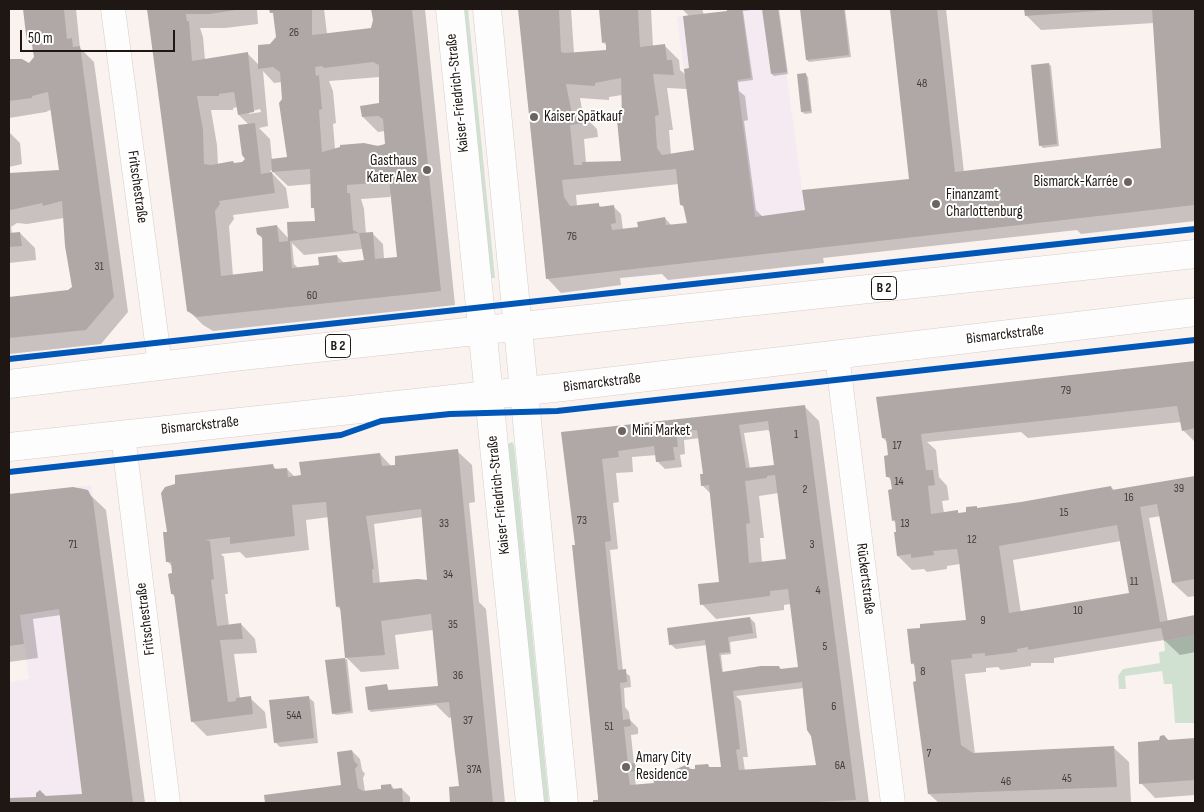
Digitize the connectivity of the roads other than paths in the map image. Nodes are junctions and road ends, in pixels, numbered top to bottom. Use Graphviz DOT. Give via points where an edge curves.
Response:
graph roads {
  1 [pos="113,9"];
  2 [pos="450,9"];
  3 [pos="487,9"];
  4 [pos="1195,254"];
  5 [pos="1195,312"];
  6 [pos="517,327"];
  7 [pos="482,330"];
  8 [pos="837,355"];
  9 [pos="160,365"];
  10 [pos="9,384"];
  11 [pos="524,392"];
  12 [pos="489,395"];
  13 [pos="123,435"];
  14 [pos="9,447"];
  15 [pos="168,803"];
  16 [pos="530,803"];
  17 [pos="564,803"];
  18 [pos="893,803"];
  1 -- 9 [label="street, Fritschestraße"];
  2 -- 7 [label="main road, Kaiser-Friedrich-Straße"];
  3 -- 6 [label="main road"];
  4 -- 6 [label="main road, B 2"];
  5 -- 8 [label="main road, Bismarckstraße"];
  6 -- 7 [label="main road, B 2"];
  6 -- 11 [label="main road"];
  7 -- 9 [label="main road, B 2"];
  7 -- 12 [label="main road, Kaiser-Friedrich-Straße"];
  8 -- 11 [label="main road, Bismarckstraße"];
  8 -- 18 [label="street, Rückertstraße"];
  9 -- 10 [label="main road, B 2"];
  11 -- 12 [label="main road, Bismarckstraße"];
  11 -- 17 [label="main road"];
  12 -- 13 [label="main road, Bismarckstraße"];
  12 -- 16 [label="main road, Kaiser-Friedrich-Straße"];
  13 -- 14 [label="main road, Bismarckstraße"];
  13 -- 15 [label="street, Fritschestraße"];
}
